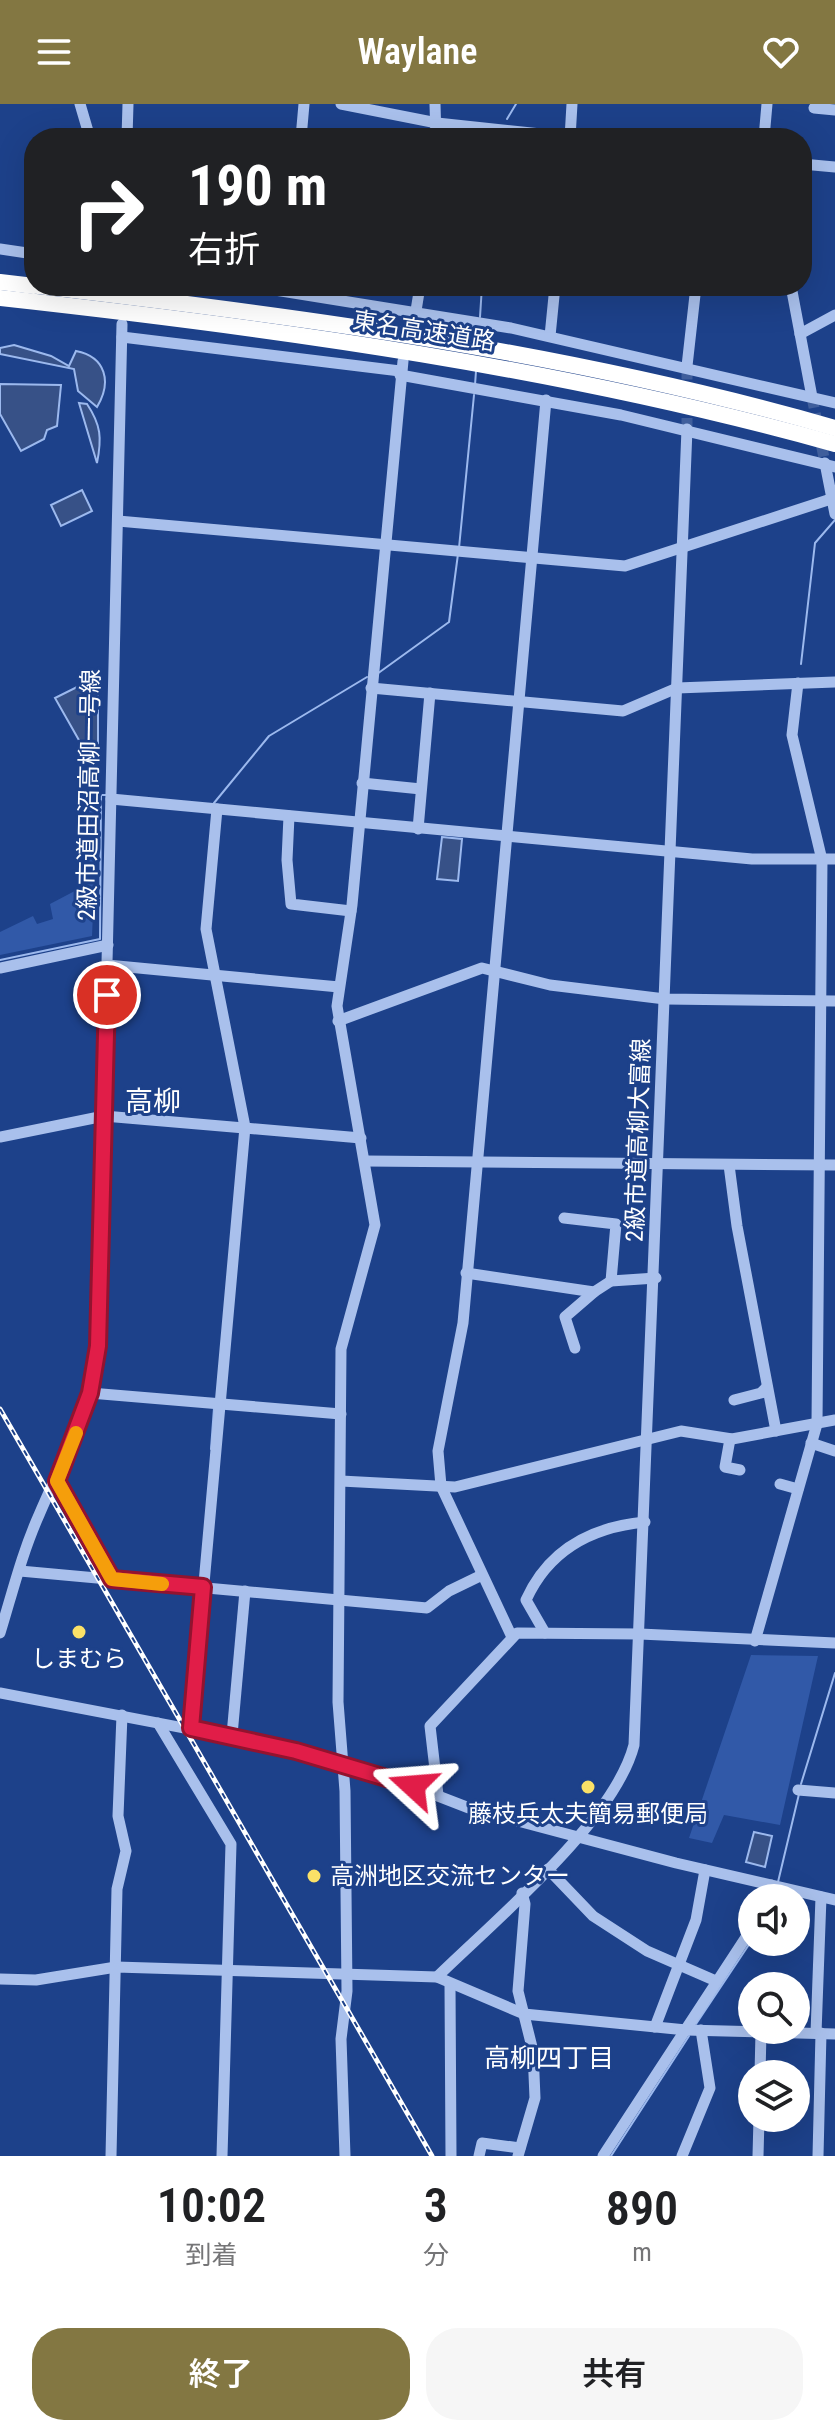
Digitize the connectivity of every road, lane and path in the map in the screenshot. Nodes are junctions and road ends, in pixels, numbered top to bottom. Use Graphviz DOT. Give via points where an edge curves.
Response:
graph roads {
  1 [pos="80,104"];
  2 [pos="128,104"];
  3 [pos="304,104"];
  4 [pos="341,104"];
  5 [pos="435,104"];
  6 [pos="572,104"];
  7 [pos="767,104"];
  8 [pos="814,108"];
  9 [pos="835,110"];
  10 [pos="437,123"];
  11 [pos="87,128"];
  12 [pos="127,128"];
  13 [pos="302,128"];
  14 [pos="437,128"];
  15 [pos="481,128"];
  16 [pos="571,128"];
  17 [pos="765,128"];
  18 [pos="812,165"];
  19 [pos="835,167"];
  20 [pos="0,249"];
  21 [pos="24,253"];
  22 [pos="0,282"];
  23 [pos="24,285"];
  24 [pos="113,296"];
  25 [pos="303,296"];
  26 [pos="419,296"];
  27 [pos="554,296"];
  28 [pos="695,296"];
  29 [pos="793,296"];
  30 [pos="0,298"];
  31 [pos="835,315"];
  32 [pos="416,317"];
  33 [pos="122,324"];
  34 [pos="800,334"];
  35 [pos="550,336"];
  36 [pos="122,337"];
  37 [pos="687,366"];
  38 [pos="401,369"];
  39 [pos="812,397"];
  40 [pos="546,400"];
  41 [pos="835,403"];
  42 [pos="835,428"];
  43 [pos="687,429"];
  44 [pos="835,444"];
  45 [pos="830,465"];
  46 [pos="831,499"];
  47 [pos="835,514"];
  48 [pos="118,521"];
  49 [pos="384,543"];
  50 [pos="685,546"];
  51 [pos="531,557"];
  52 [pos="835,682"];
  53 [pos="798,683"];
  54 [pos="371,688"];
  55 [pos="677,688"];
  56 [pos="430,693"];
  57 [pos="518,700"];
  58 [pos="362,783"];
  59 [pos="421,789"];
  60 [pos="111,799"];
  61 [pos="217,809"];
  62 [pos="289,816"];
  63 [pos="358,823"];
  64 [pos="418,829"];
  65 [pos="507,837"];
  66 [pos="672,852"];
  67 [pos="835,859"];
  68 [pos="822,860"];
  69 [pos="351,911"];
  70 [pos="108,945"];
  71 [pos="107,965"];
  72 [pos="0,968"];
  73 [pos="496,972"];
  74 [pos="216,976"];
  75 [pos="339,987"];
  76 [pos="665,999"];
  77 [pos="820,1001"];
  78 [pos="835,1001"];
  79 [pos="338,1021"];
  80 [pos="104,1116"];
  81 [pos="245,1127"];
  82 [pos="0,1137"];
  83 [pos="361,1138"];
  84 [pos="365,1161"];
  85 [pos="478,1163"];
  86 [pos="659,1163"];
  87 [pos="729,1165"];
  88 [pos="820,1165"];
  89 [pos="835,1165"];
  90 [pos="564,1218"];
  91 [pos="466,1273"];
  92 [pos="656,1278"];
  93 [pos="611,1281"];
  94 [pos="594,1292"];
  95 [pos="575,1348"];
  96 [pos="767,1387"];
  97 [pos="90,1393"];
  98 [pos="734,1400"];
  99 [pos="219,1402"];
  100 [pos="341,1414"];
  101 [pos="835,1420"];
  102 [pos="817,1424"];
  103 [pos="776,1431"];
  104 [pos="649,1439"];
  105 [pos="730,1439"];
  106 [pos="811,1443"];
  107 [pos="835,1451"];
  108 [pos="740,1470"];
  109 [pos="57,1481"];
  110 [pos="341,1481"];
  111 [pos="780,1484"];
  112 [pos="441,1486"];
  113 [pos="798,1489"];
  114 [pos="645,1522"];
  115 [pos="20,1571"];
  116 [pos="482,1575"];
  117 [pos="112,1579"];
  118 [pos="203,1587"];
  119 [pos="245,1591"];
  120 [pos="338,1599"];
  121 [pos="0,1633"];
  122 [pos="545,1633"];
  123 [pos="640,1634"];
  124 [pos="511,1635"];
  125 [pos="755,1641"];
  126 [pos="835,1643"];
  127 [pos="0,1693"];
  128 [pos="122,1715"];
  129 [pos="158,1723"];
  130 [pos="191,1728"];
  131 [pos="232,1735"];
  132 [pos="342,1763"];
  133 [pos="798,1790"];
  134 [pos="835,1793"];
  135 [pos="438,1795"];
  136 [pos="580,1837"];
  137 [pos="548,1869"];
  138 [pos="705,1870"];
  139 [pos="767,1884"];
  140 [pos="522,1893"];
  141 [pos="810,1894"];
  142 [pos="821,1897"];
  143 [pos="835,1900"];
  144 [pos="738,1949"];
  145 [pos="680,1964"];
  146 [pos="116,1967"];
  147 [pos="226,1969"];
  148 [pos="346,1972"];
  149 [pos="437,1977"];
  150 [pos="0,1979"];
  151 [pos="716,1981"];
  152 [pos="450,1984"];
  153 [pos="524,2014"];
  154 [pos="655,2027"];
  155 [pos="686,2030"];
  156 [pos="701,2030"];
  157 [pos="738,2031"];
  158 [pos="810,2033"];
  159 [pos="818,2033"];
  160 [pos="835,2034"];
  161 [pos="759,2132"];
  162 [pos="519,2152"];
  163 [pos="111,2156"];
  164 [pos="222,2156"];
  165 [pos="345,2156"];
  166 [pos="451,2156"];
  167 [pos="479,2156"];
  168 [pos="603,2156"];
  169 [pos="682,2156"];
  170 [pos="758,2156"];
  171 [pos="818,2156"];
  1 -- 11 [label="street"];
  2 -- 12 [label="street"];
  3 -- 13 [label="street"];
  4 -- 10 [label="street"];
  5 -- 10 [label="street"];
  6 -- 16 [label="street"];
  7 -- 17 [label="street"];
  8 -- 9 [label="street"];
  10 -- 14 [label="street"];
  10 -- 15 [label="street"];
  18 -- 19 [label="street"];
  20 -- 21 [label="street"];
  22 -- 23 [label="highway, 東名高速道路"];
  24 -- 42 [label="highway, 東名高速道路" via="429,337 603,370"];
  25 -- 32 [label="street"];
  26 -- 32 [label="street"];
  27 -- 35 [label="street"];
  28 -- 37 [label="street"];
  29 -- 34 [label="street"];
  30 -- 44 [label="highway, 東名高速道路" via="516,370"];
  31 -- 34 [label="street"];
  32 -- 35 [label="street"];
  33 -- 36 [label="street, 2級市道田沼高柳一号線"];
  34 -- 39 [label="street"];
  35 -- 37 [label="street"];
  36 -- 38 [label="street"];
  36 -- 48 [label="street, 2級市道田沼高柳一号線"];
  37 -- 39 [label="street"];
  38 -- 40 [label="street"];
  38 -- 49 [label="street"];
  39 -- 41 [label="street"];
  40 -- 43 [label="street"];
  40 -- 51 [label="street"];
  43 -- 45 [label="street"];
  43 -- 50 [label="street, 2級市道高柳大富線"];
  45 -- 46 [label="street"];
  46 -- 47 [label="street"];
  46 -- 50 [label="street"];
  48 -- 49 [label="street"];
  48 -- 60 [label="street, 2級市道田沼高柳一号線"];
  49 -- 51 [label="street"];
  49 -- 54 [label="street"];
  50 -- 51 [label="street" via="625,566"];
  50 -- 55 [label="street, 2級市道高柳大富線"];
  51 -- 57 [label="street"];
  52 -- 53 [label="street"];
  53 -- 55 [label="street"];
  53 -- 68 [label="street" via="792,735"];
  54 -- 56 [label="street"];
  54 -- 58 [label="street"];
  55 -- 57 [label="street" via="623,711"];
  55 -- 66 [label="street, 2級市道高柳大富線"];
  56 -- 57 [label="street"];
  56 -- 59 [label="street"];
  57 -- 65 [label="street"];
  58 -- 59 [label="street"];
  58 -- 63 [label="street"];
  59 -- 64 [label="street"];
  60 -- 61 [label="street"];
  60 -- 70 [label="street, 2級市道田沼高柳一号線"];
  61 -- 62 [label="street"];
  61 -- 74 [label="street" via="206,929"];
  62 -- 63 [label="street"];
  62 -- 69 [label="street" via="291,904"];
  63 -- 64 [label="street"];
  63 -- 69 [label="street"];
  64 -- 65 [label="street"];
  65 -- 66 [label="street"];
  65 -- 73 [label="street"];
  66 -- 68 [label="street"];
  66 -- 76 [label="street, 2級市道高柳大富線"];
  67 -- 68 [label="street"];
  68 -- 77 [label="street"];
  69 -- 75 [label="street"];
  70 -- 71 [label="street, 2級市道田沼高柳一号線"];
  70 -- 72 [label="street"];
  71 -- 74 [label="street"];
  71 -- 80 [label="street, 2級市道田沼高柳一号線"];
  73 -- 76 [label="street" via="550,985"];
  73 -- 79 [label="street" via="482,968"];
  73 -- 85 [label="street"];
  74 -- 75 [label="street"];
  74 -- 81 [label="street"];
  75 -- 79 [label="street"];
  76 -- 77 [label="street"];
  76 -- 86 [label="street, 2級市道高柳大富線"];
  77 -- 78 [label="street"];
  77 -- 88 [label="street"];
  79 -- 83 [label="street"];
  80 -- 81 [label="street"];
  80 -- 82 [label="street"];
  80 -- 97 [label="street, 2級市道田沼高柳一号線" via="98,1346"];
  81 -- 83 [label="street"];
  81 -- 99 [label="street"];
  83 -- 84 [label="street"];
  84 -- 85 [label="street"];
  84 -- 100 [label="street" via="375,1225 341,1349"];
  85 -- 86 [label="street"];
  85 -- 91 [label="street"];
  86 -- 87 [label="street"];
  86 -- 92 [label="street, 2級市道高柳大富線"];
  87 -- 88 [label="street"];
  87 -- 96 [label="street"];
  88 -- 89 [label="street"];
  88 -- 102 [label="street"];
  90 -- 93 [label="street" via="616,1224"];
  91 -- 94 [label="street"];
  91 -- 112 [label="street" via="463,1323 438,1451"];
  92 -- 93 [label="street"];
  92 -- 104 [label="street, 2級市道高柳大富線"];
  93 -- 94 [label="street"];
  94 -- 95 [label="street" via="565,1317"];
  96 -- 98 [label="street"];
  96 -- 103 [label="street"];
  97 -- 99 [label="street"];
  97 -- 109 [label="street, 2級市道田沼高柳一号線"];
  99 -- 100 [label="street"];
  99 -- 118 [label="street"];
  100 -- 110 [label="street"];
  101 -- 102 [label="street"];
  102 -- 103 [label="street"];
  102 -- 106 [label="street"];
  103 -- 105 [label="street"];
  104 -- 105 [label="street" via="681,1431"];
  104 -- 112 [label="street" via="455,1487"];
  104 -- 114 [label="street, 2級市道高柳大富線"];
  105 -- 108 [label="street" via="725,1467"];
  106 -- 107 [label="street"];
  106 -- 113 [label="street"];
  109 -- 115 [label="street, 2級市道田沼高柳一号線"];
  109 -- 117 [label="street"];
  110 -- 112 [label="street"];
  110 -- 120 [label="street"];
  111 -- 113 [label="street"];
  112 -- 116 [label="street"];
  113 -- 125 [label="street"];
  114 -- 122 [label="street" via="601,1528 568,1546 546,1567 526,1600"];
  114 -- 123 [label="street, 2級市道高柳大富線"];
  115 -- 117 [label="street"];
  115 -- 121 [label="street, 2級市道田沼高柳一号線"];
  116 -- 120 [label="street" via="427,1608"];
  116 -- 124 [label="street"];
  117 -- 118 [label="street"];
  118 -- 119 [label="street"];
  118 -- 130 [label="street"];
  119 -- 120 [label="street"];
  119 -- 131 [label="street"];
  120 -- 132 [label="street"];
  122 -- 123 [label="street"];
  122 -- 124 [label="street"];
  123 -- 125 [label="street"];
  123 -- 136 [label="street, 2級市道高柳大富線" via="631,1758"];
  124 -- 135 [label="street" via="430,1726"];
  125 -- 126 [label="street"];
  127 -- 128 [label="street"];
  128 -- 129 [label="street"];
  128 -- 146 [label="street" via="118,1816 126,1851 117,1889"];
  129 -- 130 [label="street"];
  129 -- 147 [label="street" via="231,1844"];
  130 -- 131 [label="street"];
  131 -- 132 [label="street"];
  132 -- 135 [label="street"];
  132 -- 148 [label="street"];
  133 -- 134 [label="street"];
  135 -- 136 [label="street"];
  136 -- 137 [label="street, 2級市道高柳大富線"];
  136 -- 138 [label="street"];
  137 -- 140 [label="street, 2級市道高柳大富線"];
  137 -- 145 [label="street" via="593,1916 647,1951"];
  138 -- 139 [label="street"];
  138 -- 145 [label="street" via="696,1920"];
  140 -- 149 [label="street, 2級市道高柳大富線"];
  140 -- 153 [label="street" via="518,1991"];
  141 -- 142 [label="street"];
  142 -- 143 [label="street"];
  142 -- 159 [label="street"];
  144 -- 151 [label="street"];
  145 -- 151 [label="street"];
  145 -- 154 [label="street"];
  146 -- 147 [label="street"];
  146 -- 150 [label="street" via="36,1980"];
  146 -- 163 [label="street"];
  147 -- 148 [label="street"];
  147 -- 164 [label="street"];
  148 -- 149 [label="street"];
  148 -- 165 [label="street" via="341,2039"];
  149 -- 152 [label="street"];
  151 -- 155 [label="street"];
  152 -- 153 [label="street"];
  152 -- 166 [label="street"];
  153 -- 154 [label="street"];
  153 -- 162 [label="street" via="533,2051 535,2098"];
  154 -- 155 [label="street"];
  155 -- 156 [label="street"];
  155 -- 168 [label="street"];
  156 -- 157 [label="street"];
  156 -- 169 [label="street" via="710,2088"];
  158 -- 159 [label="street"];
  159 -- 160 [label="street"];
  159 -- 171 [label="street"];
  161 -- 170 [label="street"];
  162 -- 167 [label="street" via="482,2143"];
}
